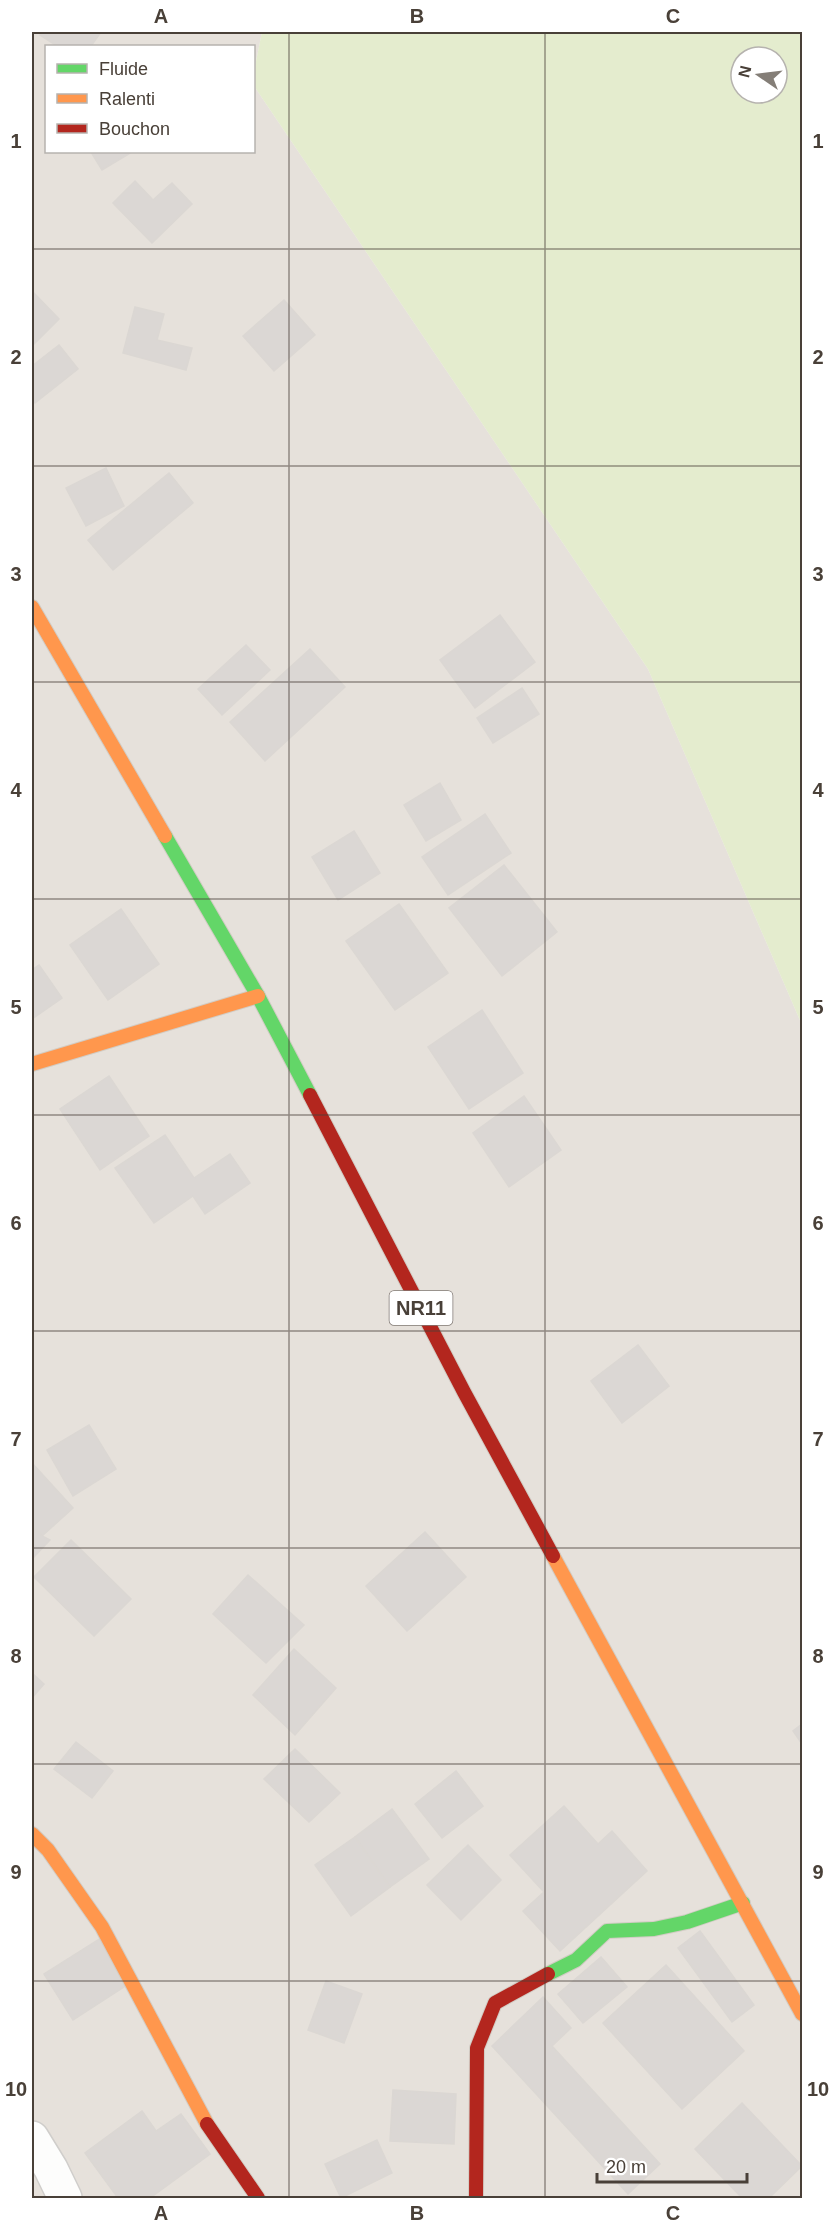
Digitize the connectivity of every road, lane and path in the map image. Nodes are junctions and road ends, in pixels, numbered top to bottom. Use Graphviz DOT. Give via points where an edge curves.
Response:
graph roads {
  1 [pos="32,607"];
  2 [pos="258,996"];
  3 [pos="32,1064"];
  4 [pos="32,1834"];
  5 [pos="742,1903"];
  6 [pos="802,2014"];
  7 [pos="32,2138"];
  8 [pos="65,2199"];
  9 [pos="258,2199"];
  10 [pos="476,2199"];
  1 -- 2 [label="main road, NR11"];
  2 -- 3 [label="main road"];
  2 -- 5 [label="main road, NR11" via="464,1392"];
  4 -- 9 [label="main road" via="48,1850 102,1928 212,2133"];
  5 -- 6 [label="main road, NR11"];
  5 -- 10 [label="main road" via="654,1929 608,1930 576,1960 495,2003 477,2049"];
  7 -- 8 [label="street"];
}
